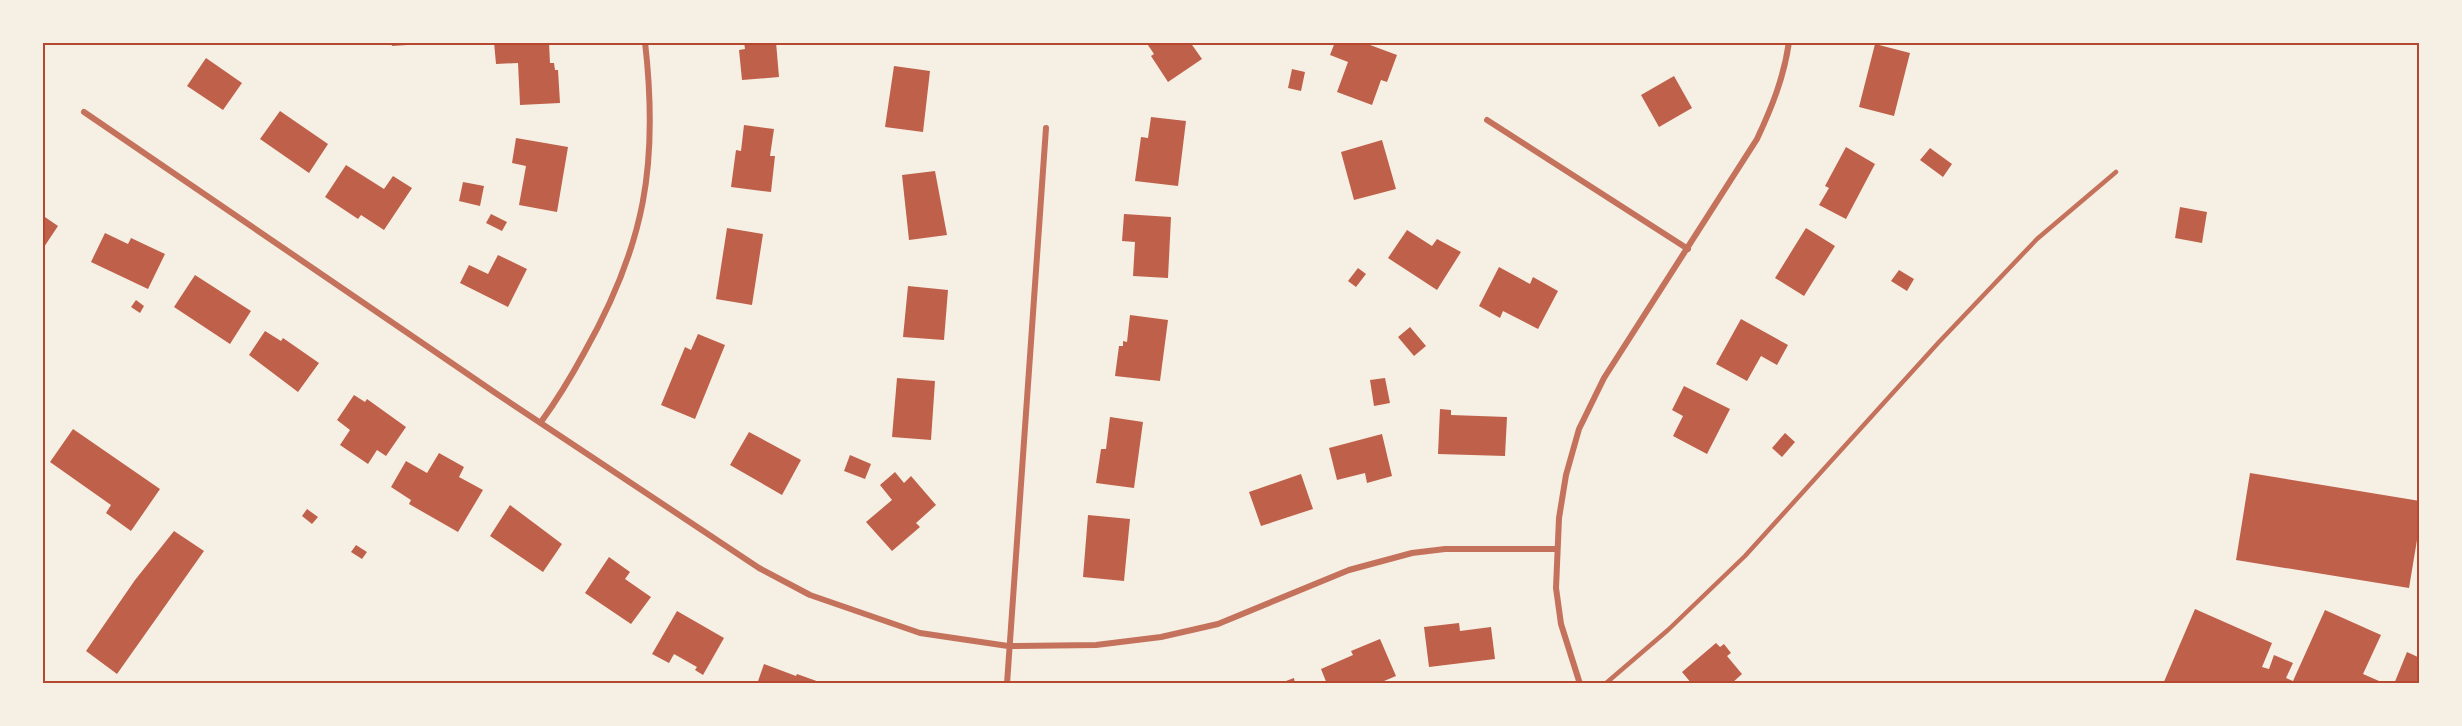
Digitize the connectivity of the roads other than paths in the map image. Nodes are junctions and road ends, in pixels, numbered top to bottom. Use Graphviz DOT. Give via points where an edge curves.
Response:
graph roads {
  1 [pos="645,42"];
  2 [pos="1789,42"];
  3 [pos="84,112"];
  4 [pos="1487,120"];
  5 [pos="1046,128"];
  6 [pos="2116,172"];
  7 [pos="1688,249"];
  8 [pos="541,422"];
  9 [pos="1556,549"];
  10 [pos="1008,646"];
  11 [pos="1007,684"];
  12 [pos="1580,684"];
  13 [pos="1605,684"];
  1 -- 8 [label="street" via="651,141 638,229 605,316 558,400"];
  2 -- 7 [label="street" via="1774,104 1757,139"];
  3 -- 8 [label="street"];
  4 -- 7 [label="street"];
  5 -- 10 [label="street"];
  6 -- 13 [label="lane" via="2037,239 1745,556"];
  7 -- 9 [label="street" via="1604,378 1579,429 1566,475"];
  8 -- 10 [label="street" via="706,534 810,595 920,633"];
  9 -- 10 [label="street" via="1412,552 1349,570 1218,624 1161,638 1096,645"];
  9 -- 12 [label="street" via="1561,624"];
  10 -- 11 [label="street"];
}
